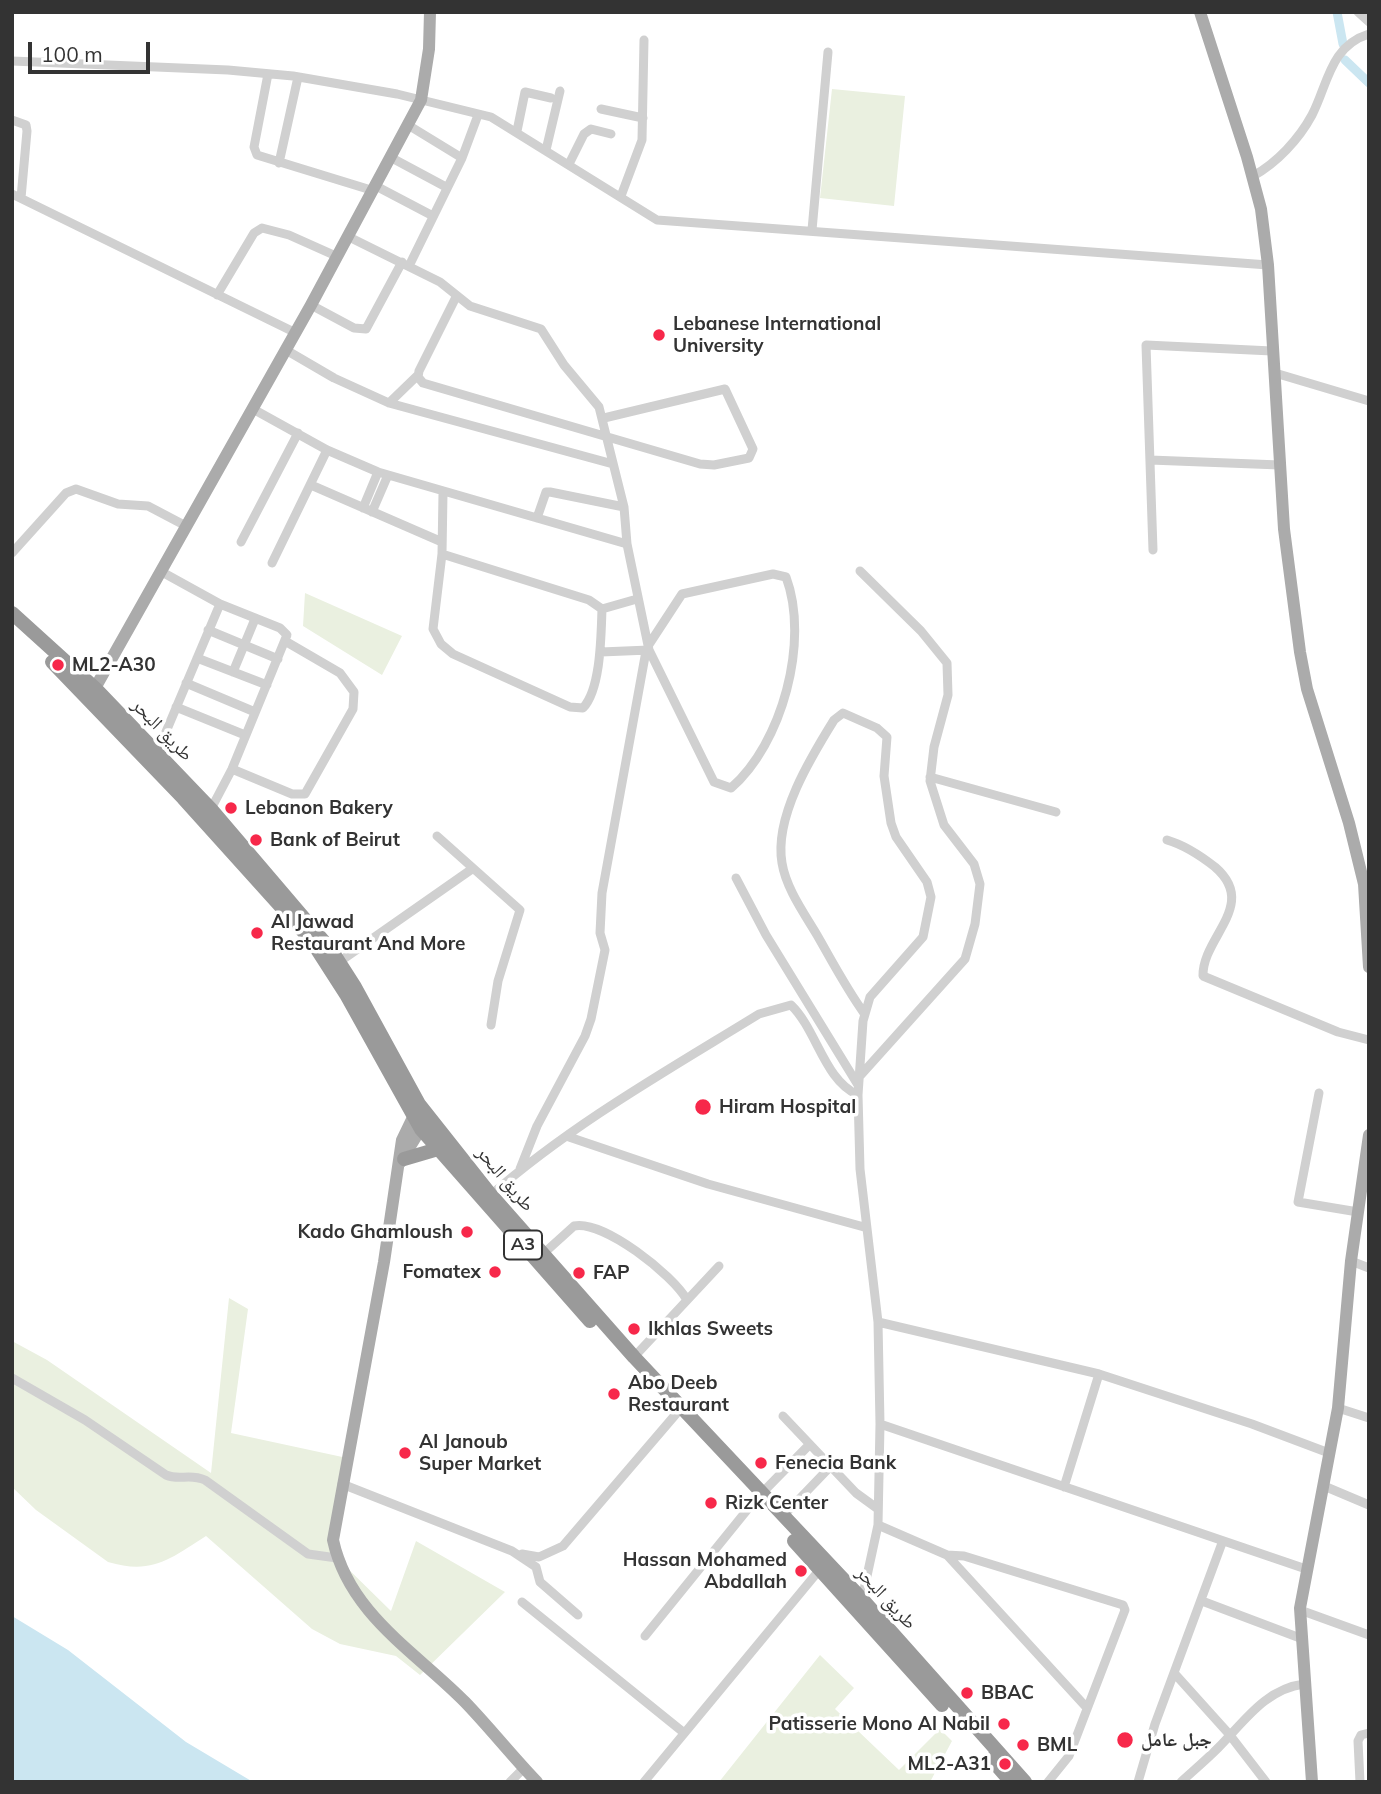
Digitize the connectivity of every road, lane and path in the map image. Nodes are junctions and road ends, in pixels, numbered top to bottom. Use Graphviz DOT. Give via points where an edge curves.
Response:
graph roads {
  1 [pos="429,12"];
  2 [pos="1200,12"];
  3 [pos="1358,12"];
  4 [pos="1369,22"];
  5 [pos="1369,34"];
  6 [pos="644,40"];
  7 [pos="828,52"];
  8 [pos="12,61"];
  9 [pos="268,74"];
  10 [pos="298,77"];
  11 [pos="560,91"];
  12 [pos="551,98"];
  13 [pos="421,100"];
  14 [pos="601,109"];
  15 [pos="478,115"];
  16 [pos="643,118"];
  17 [pos="12,120"];
  18 [pos="408,124"];
  19 [pos="517,131"];
  20 [pos="611,134"];
  21 [pos="546,150"];
  22 [pos="390,157"];
  23 [pos="462,158"];
  24 [pos="279,163"];
  25 [pos="569,164"];
  26 [pos="1253,176"];
  27 [pos="373,187"];
  28 [pos="446,187"];
  29 [pos="17,196"];
  30 [pos="621,196"];
  31 [pos="433,216"];
  32 [pos="812,230"];
  33 [pos="348,236"];
  34 [pos="336,256"];
  35 [pos="405,264"];
  36 [pos="1268,265"];
  37 [pos="217,295"];
  38 [pos="456,297"];
  39 [pos="312,304"];
  40 [pos="296,333"];
  41 [pos="286,351"];
  42 [pos="1272,351"];
  43 [pos="1275,373"];
  44 [pos="418,375"];
  45 [pos="1369,401"];
  46 [pos="389,403"];
  47 [pos="253,409"];
  48 [pos="604,418"];
  49 [pos="299,433"];
  50 [pos="605,434"];
  51 [pos="327,450"];
  52 [pos="1150,460"];
  53 [pos="613,464"];
  54 [pos="1280,465"];
  55 [pos="383,474"];
  56 [pos="311,485"];
  57 [pos="443,493"];
  58 [pos="624,507"];
  59 [pos="368,510"];
  60 [pos="537,518"];
  61 [pos="186,526"];
  62 [pos="241,542"];
  63 [pos="442,542"];
  64 [pos="627,544"];
  65 [pos="1153,550"];
  66 [pos="12,554"];
  67 [pos="442,554"];
  68 [pos="272,563"];
  69 [pos="860,570"];
  70 [pos="162,572"];
  71 [pos="637,599"];
  72 [pos="220,604"];
  73 [pos="602,609"];
  74 [pos="12,613"];
  75 [pos="255,619"];
  76 [pos="12,623"];
  77 [pos="208,630"];
  78 [pos="285,642"];
  79 [pos="245,646"];
  80 [pos="648,649"];
  81 [pos="601,652"];
  82 [pos="197,658"];
  83 [pos="278,659"];
  84 [pos="233,672"];
  85 [pos="186,683"];
  86 [pos="267,685"];
  87 [pos="92,695"];
  88 [pos="176,707"];
  89 [pos="255,712"];
  90 [pos="245,735"];
  91 [pos="157,753"];
  92 [pos="232,769"];
  93 [pos="930,777"];
  94 [pos="211,809"];
  95 [pos="1056,812"];
  96 [pos="437,835"];
  97 [pos="1167,841"];
  98 [pos="472,869"];
  99 [pos="736,878"];
  100 [pos="339,962"];
  101 [pos="1369,967"];
  102 [pos="864,1013"];
  103 [pos="491,1024"];
  104 [pos="1369,1040"];
  105 [pos="858,1086"];
  106 [pos="1319,1093"];
  107 [pos="420,1117"];
  108 [pos="1369,1135"];
  109 [pos="569,1137"];
  110 [pos="438,1149"];
  111 [pos="402,1161"];
  112 [pos="520,1169"];
  113 [pos="491,1195"];
  114 [pos="1358,1212"];
  115 [pos="864,1227"];
  116 [pos="543,1254"];
  117 [pos="1351,1261"];
  118 [pos="719,1266"];
  119 [pos="1369,1268"];
  120 [pos="687,1300"];
  121 [pos="878,1322"];
  122 [pos="634,1357"];
  123 [pos="1099,1374"];
  124 [pos="12,1378"];
  125 [pos="1338,1408"];
  126 [pos="676,1414"];
  127 [pos="783,1416"];
  128 [pos="1369,1418"];
  129 [pos="880,1424"];
  130 [pos="809,1446"];
  131 [pos="1329,1453"];
  132 [pos="830,1467"];
  133 [pos="342,1484"];
  134 [pos="1324,1486"];
  135 [pos="1064,1487"];
  136 [pos="759,1496"];
  137 [pos="1369,1505"];
  138 [pos="878,1509"];
  139 [pos="783,1516"];
  140 [pos="878,1525"];
  141 [pos="1222,1543"];
  142 [pos="513,1552"];
  143 [pos="947,1555"];
  144 [pos="337,1558"];
  145 [pos="823,1566"];
  146 [pos="1306,1569"];
  147 [pos="862,1600"];
  148 [pos="1202,1601"];
  149 [pos="522,1602"];
  150 [pos="1300,1610"];
  151 [pos="578,1615"];
  152 [pos="1369,1635"];
  153 [pos="645,1636"];
  154 [pos="1300,1638"];
  155 [pos="1175,1674"];
  156 [pos="1304,1684"];
  157 [pos="1087,1708"];
  158 [pos="683,1732"];
  159 [pos="1369,1733"];
  160 [pos="1229,1734"];
  161 [pos="524,1768"];
  162 [pos="1005,1779"];
  163 [pos="510,1782"];
  164 [pos="537,1782"];
  165 [pos="644,1782"];
  166 [pos="1025,1782"];
  167 [pos="1048,1782"];
  168 [pos="1138,1782"];
  169 [pos="1181,1782"];
  170 [pos="1266,1782"];
  171 [pos="1312,1782"];
  172 [pos="1360,1782"];
  1 -- 13 [label="main road"];
  2 -- 26 [label="main road"];
  3 -- 4 [label="street"];
  5 -- 26 [label="street" via="1353,41 1338,56 1308,121 1275,162"];
  6 -- 16 [label="street"];
  7 -- 32 [label="street"];
  8 -- 9 [label="street"];
  9 -- 10 [label="street"];
  9 -- 24 [label="street" via="254,148 257,155"];
  10 -- 13 [label="street"];
  10 -- 24 [label="street"];
  11 -- 21 [label="street"];
  12 -- 19 [label="street" via="525,92"];
  13 -- 15 [label="street"];
  13 -- 18 [label="main road"];
  14 -- 16 [label="street"];
  15 -- 19 [label="street"];
  15 -- 23 [label="street"];
  16 -- 30 [label="street" via="634,168"];
  17 -- 29 [label="street" via="26,125 27,131"];
  18 -- 22 [label="main road"];
  18 -- 23 [label="street"];
  19 -- 21 [label="street"];
  20 -- 25 [label="street" via="591,130 584,134"];
  21 -- 25 [label="street"];
  22 -- 27 [label="main road"];
  22 -- 28 [label="street"];
  23 -- 28 [label="street"];
  24 -- 27 [label="street"];
  25 -- 30 [label="street"];
  26 -- 36 [label="main road"];
  27 -- 31 [label="street"];
  27 -- 33 [label="main road"];
  28 -- 31 [label="street"];
  29 -- 37 [label="street"];
  30 -- 32 [label="street" via="657,219"];
  31 -- 35 [label="street"];
  32 -- 36 [label="street"];
  33 -- 34 [label="main road"];
  33 -- 35 [label="street"];
  34 -- 37 [label="street" via="262,228 254,233"];
  34 -- 39 [label="main road"];
  35 -- 38 [label="street" via="440,282"];
  35 -- 39 [label="street" via="366,329 354,328"];
  36 -- 42 [label="main road"];
  37 -- 40 [label="street"];
  38 -- 44 [label="street"];
  38 -- 48 [label="street" via="546,333"];
  39 -- 40 [label="main road"];
  40 -- 41 [label="main road"];
  41 -- 46 [label="street"];
  41 -- 47 [label="main road"];
  42 -- 43 [label="main road"];
  42 -- 52 [label="street" via="1146,345"];
  43 -- 45 [label="street"];
  43 -- 54 [label="main road"];
  44 -- 46 [label="street"];
  44 -- 50 [label="street" via="423,383"];
  46 -- 53 [label="street"];
  47 -- 49 [label="street"];
  47 -- 61 [label="main road"];
  48 -- 50 [label="street"];
  48 -- 50 [label="street" via="725,388 753,449 749,458 708,466"];
  49 -- 51 [label="street"];
  49 -- 62 [label="street"];
  50 -- 53 [label="street"];
  51 -- 55 [label="street"];
  51 -- 56 [label="street"];
  52 -- 54 [label="street"];
  52 -- 65 [label="street"];
  53 -- 58 [label="street"];
  54 -- 101 [label="main road" via="1300,652 1361,873"];
  55 -- 57 [label="street"];
  55 -- 59 [label="street"];
  56 -- 59 [label="street"];
  56 -- 68 [label="street"];
  57 -- 60 [label="street"];
  57 -- 63 [label="street"];
  58 -- 60 [label="street" via="546,492"];
  58 -- 64 [label="street"];
  59 -- 63 [label="street"];
  60 -- 64 [label="street"];
  61 -- 66 [label="street" via="148,506 118,504 76,489 66,494"];
  61 -- 70 [label="main road"];
  63 -- 67 [label="street"];
  64 -- 71 [label="street"];
  67 -- 73 [label="street" via="589,600"];
  67 -- 81 [label="street" via="433,629 453,654 577,709 590,698"];
  69 -- 93 [label="street" via="947,663 948,695"];
  70 -- 72 [label="street"];
  70 -- 87 [label="main road"];
  71 -- 73 [label="street"];
  71 -- 80 [label="street"];
  72 -- 75 [label="street"];
  72 -- 77 [label="street"];
  73 -- 81 [label="street"];
  74 -- 87 [label="highway, طريق البحر / A3"];
  75 -- 78 [label="street" via="285,631"];
  75 -- 79 [label="street"];
  76 -- 87 [label="highway, طريق البحر / A3"];
  77 -- 79 [label="street"];
  77 -- 82 [label="street"];
  78 -- 83 [label="street"];
  78 -- 92 [label="street" via="340,673 356,697 353,709 305,794 292,794"];
  79 -- 83 [label="street"];
  79 -- 84 [label="street"];
  80 -- 80 [label="street" via="714,782 731,788 745,775 768,737 786,693 794,624 786,577 763,575 682,594"];
  80 -- 81 [label="street"];
  80 -- 112 [label="street" via="602,893 600,933 605,950 591,1019"];
  82 -- 84 [label="street"];
  82 -- 85 [label="street"];
  83 -- 86 [label="street"];
  84 -- 86 [label="street"];
  85 -- 88 [label="street"];
  85 -- 89 [label="street"];
  86 -- 89 [label="street"];
  87 -- 91 [label="highway, طريق البحر / A3"];
  87 -- 107 [label="highway, طريق البحر / A3" via="311,940"];
  88 -- 90 [label="street"];
  88 -- 91 [label="street"];
  89 -- 90 [label="street"];
  90 -- 92 [label="street"];
  91 -- 94 [label="highway, طريق البحر / A3"];
  92 -- 94 [label="street"];
  93 -- 95 [label="street"];
  93 -- 105 [label="street" via="944,825 979,875 975,924 965,959"];
  94 -- 100 [label="highway, طريق البحر / A3"];
  96 -- 98 [label="street"];
  97 -- 104 [label="street" via="1207,861 1230,887 1233,902 1203,976 1338,1032"];
  98 -- 100 [label="street"];
  98 -- 103 [label="street" via="520,909 498,981"];
  99 -- 105 [label="street"];
  100 -- 107 [label="highway, طريق البحر / A3"];
  102 -- 102 [label="street" via="870,997 923,937 931,898 927,882 891,823 884,776 887,737 842,713 802,776 782,837 782,864 797,899"];
  102 -- 105 [label="street"];
  105 -- 109 [label="street" via="842,1087 802,1018 791,1005 784,1004 759,1013"];
  105 -- 115 [label="street"];
  106 -- 114 [label="street" via="1298,1202"];
  107 -- 110 [label="highway, طريق البحر / A3"];
  107 -- 111 [label="main road" via="402,1140"];
  107 -- 113 [label="highway, طريق البحر / A3"];
  108 -- 114 [label="main road"];
  109 -- 112 [label="street"];
  109 -- 115 [label="street" via="708,1184"];
  110 -- 111 [label="highway"];
  110 -- 126 [label="highway, طريق البحر / A3"];
  111 -- 133 [label="main road"];
  112 -- 113 [label="street"];
  113 -- 116 [label="highway, طريق البحر / A3"];
  114 -- 117 [label="main road"];
  115 -- 121 [label="street"];
  116 -- 120 [label="street" via="574,1226 584,1226 630,1245"];
  116 -- 122 [label="highway, طريق البحر / A3"];
  117 -- 119 [label="street"];
  117 -- 125 [label="main road"];
  118 -- 120 [label="street"];
  120 -- 122 [label="street"];
  121 -- 123 [label="street"];
  121 -- 129 [label="street"];
  122 -- 136 [label="highway, طريق البحر / A3"];
  123 -- 131 [label="street"];
  123 -- 135 [label="street"];
  124 -- 144 [label="street" via="166,1475 177,1479 190,1475 208,1482 308,1554"];
  125 -- 128 [label="street"];
  125 -- 131 [label="main road"];
  126 -- 136 [label="highway, طريق البحر / A3"];
  126 -- 142 [label="street" via="563,1546 539,1557"];
  127 -- 130 [label="street"];
  129 -- 135 [label="street"];
  129 -- 138 [label="street"];
  130 -- 132 [label="street"];
  130 -- 136 [label="street"];
  131 -- 134 [label="main road"];
  132 -- 138 [label="street"];
  132 -- 139 [label="street"];
  133 -- 142 [label="street"];
  133 -- 144 [label="main road" via="334,1525"];
  134 -- 137 [label="street"];
  134 -- 146 [label="main road"];
  135 -- 141 [label="street"];
  136 -- 139 [label="highway, طريق البحر / A3"];
  136 -- 145 [label="highway, طريق البحر / A3"];
  136 -- 153 [label="street"];
  138 -- 140 [label="street"];
  139 -- 145 [label="highway, طريق البحر / A3"];
  140 -- 143 [label="street"];
  140 -- 147 [label="street"];
  141 -- 146 [label="street"];
  141 -- 148 [label="street"];
  142 -- 151 [label="street" via="536,1567 540,1582"];
  143 -- 157 [label="street"];
  143 -- 157 [label="street" via="964,1556 1123,1605 1125,1610"];
  144 -- 161 [label="main road" via="368,1612 465,1702"];
  145 -- 147 [label="highway, طريق البحر / A3"];
  145 -- 158 [label="street"];
  145 -- 162 [label="highway, طريق البحر / A3"];
  146 -- 150 [label="main road"];
  147 -- 166 [label="highway, طريق البحر / A3"];
  148 -- 154 [label="street"];
  148 -- 155 [label="street"];
  149 -- 158 [label="street"];
  150 -- 152 [label="street"];
  150 -- 154 [label="main road"];
  154 -- 156 [label="main road"];
  155 -- 160 [label="street"];
  155 -- 168 [label="street"];
  156 -- 160 [label="street" via="1276,1692"];
  156 -- 171 [label="main road"];
  157 -- 167 [label="street" via="1065,1764"];
  158 -- 165 [label="street"];
  159 -- 172 [label="street" via="1358,1741"];
  160 -- 169 [label="street"];
  160 -- 170 [label="street"];
  161 -- 163 [label="street"];
  161 -- 164 [label="main road"];
}
